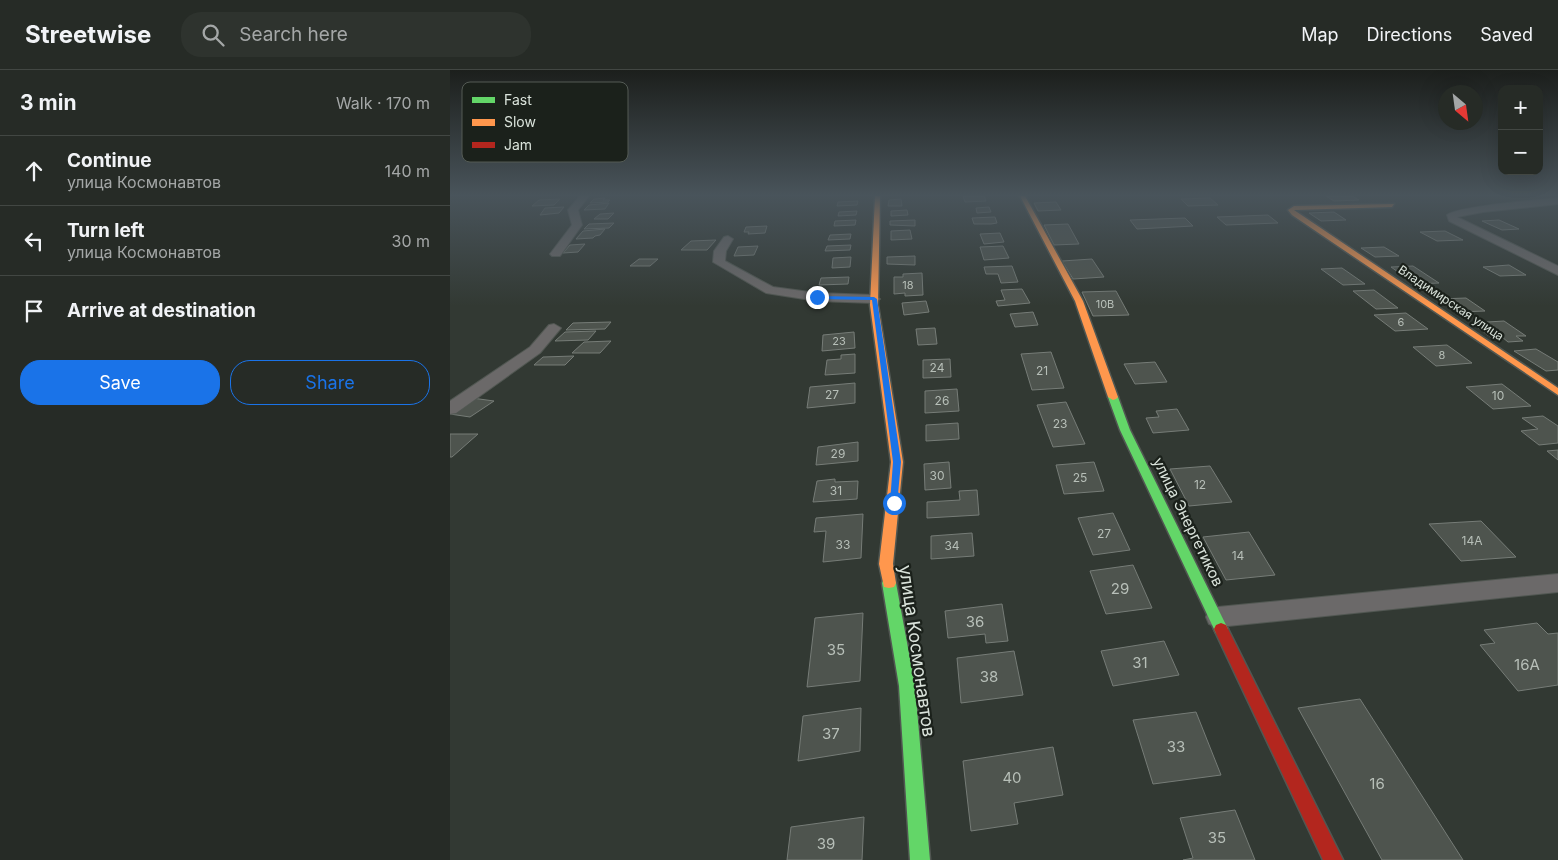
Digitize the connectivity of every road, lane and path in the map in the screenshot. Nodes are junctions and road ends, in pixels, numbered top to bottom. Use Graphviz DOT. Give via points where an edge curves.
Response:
graph roads {
  1 [pos="571,233"];
  2 [pos="875,233"];
  3 [pos="1042,233"];
  4 [pos="1322,233"];
  5 [pos="1481,233"];
  6 [pos="728,239"];
  7 [pos="556,254"];
  8 [pos="1558,271"];
  9 [pos="874,299"];
  10 [pos="554,328"];
  11 [pos="1558,392"];
  12 [pos="450,408"];
  13 [pos="1558,583"];
  14 [pos="1218,618"];
  15 [pos="920,860"];
  16 [pos="1333,860"];
  1 -- 7 [label="street"];
  2 -- 9 [label="street, улица Космонавтов"];
  3 -- 14 [label="street, улица Энергетиков" via="1079,301 1126,430"];
  4 -- 11 [label="street, Владимирская улица"];
  5 -- 8 [label="street"];
  6 -- 9 [label="street" via="720,251 719,262 770,290 817,297"];
  9 -- 15 [label="street, улица Космонавтов" via="897,462 886,564 908,686"];
  10 -- 12 [label="street" via="535,350"];
  13 -- 14 [label="street"];
  14 -- 16 [label="street, улица Энергетиков"];
}
